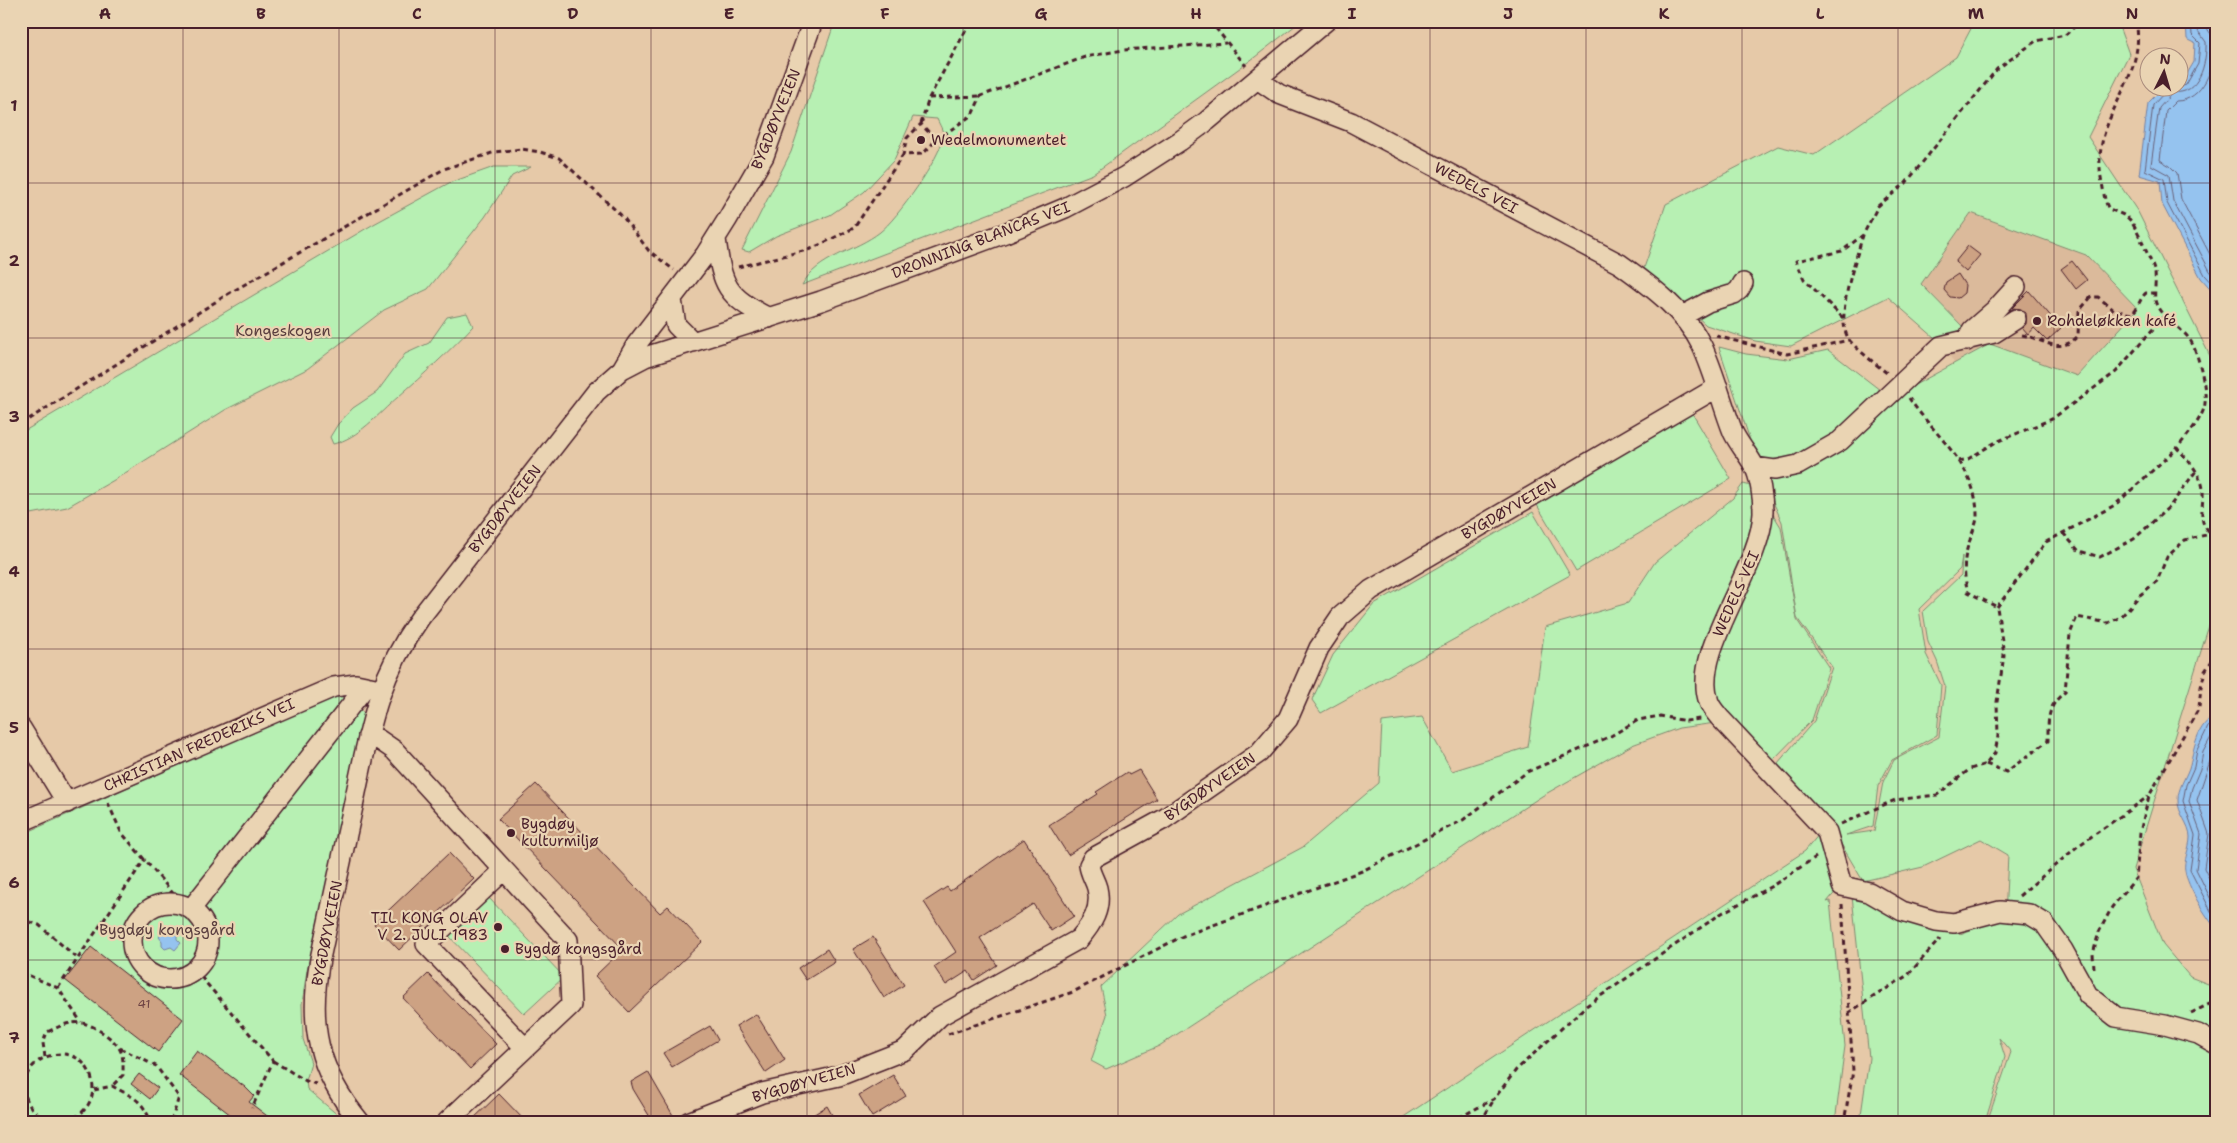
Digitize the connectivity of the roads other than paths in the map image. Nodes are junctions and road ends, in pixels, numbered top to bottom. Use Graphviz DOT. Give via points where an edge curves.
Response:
graph roads {
  1 [pos="813,21"];
  2 [pos="1326,21"];
  3 [pos="1253,74"];
  4 [pos="716,239"];
  5 [pos="1743,283"];
  6 [pos="2016,287"];
  7 [pos="672,300"];
  8 [pos="1682,316"];
  9 [pos="769,318"];
  10 [pos="2016,320"];
  11 [pos="1968,341"];
  12 [pos="693,342"];
  13 [pos="622,369"];
  14 [pos="1718,387"];
  15 [pos="1754,466"];
  16 [pos="373,688"];
  17 [pos="21,728"];
  18 [pos="368,736"];
  19 [pos="67,803"];
  20 [pos="21,822"];
  21 [pos="503,871"];
  22 [pos="186,906"];
  23 [pos="2216,1044"];
  24 [pos="525,1048"];
  25 [pos="360,1122"];
  26 [pos="447,1122"];
  27 [pos="688,1122"];
  1 -- 4 [label="street, BYGDØYVEIEN" via="764,156"];
  2 -- 3 [label="street, DRONNING BLANCAS VEI"];
  3 -- 8 [label="street, WEDELS VEI" via="1279,94 1351,122 1620,264 1647,283"];
  3 -- 9 [label="street, DRONNING BLANCAS VEI" via="1207,121 1158,156 1065,208 1005,233"];
  4 -- 7 [label="street, BYGDØYVEIEN"];
  4 -- 9 [label="street" via="726,286 741,302"];
  5 -- 8 [label="street" via="1734,294 1708,302"];
  6 -- 11 [label="street" via="1972,330"];
  7 -- 12 [label="street" via="676,325"];
  7 -- 13 [label="street, BYGDØYVEIEN" via="636,345"];
  8 -- 14 [label="street, WEDELS VEI" via="1694,331"];
  9 -- 12 [label="street, DRONNING BLANCAS VEI"];
  10 -- 11 [label="street" via="1994,333"];
  11 -- 15 [label="street" via="1941,346 1840,441 1798,465 1775,470"];
  12 -- 13 [label="street, DRONNING BLANCAS VEI" via="645,357"];
  13 -- 16 [label="street, BYGDØYVEIEN" via="596,392 420,618"];
  14 -- 15 [label="street, WEDELS VEI" via="1734,434"];
  14 -- 27 [label="street, BYGDØYVEIEN" via="1365,596 1340,617 1319,648 1288,719 1259,753 1164,819 1093,858 1089,865 1097,888 1098,910 1094,921 1079,939 940,1016 905,1050 839,1076 762,1093"];
  15 -- 23 [label="street, WEDELS VEI" via="1763,512 1758,544 1711,650 1705,683 1709,703 1827,832 1842,886 1869,892 1902,911 1936,921 1954,923 2000,911 2029,914 2044,923 2088,995 2116,1017 2182,1029"];
  16 -- 18 [label="street, BYGDØYVEIEN"];
  16 -- 19 [label="street, CHRISTIAN FREDERIKS VEI" via="334,687"];
  16 -- 22 [label="street"];
  17 -- 19 [label="street"];
  18 -- 21 [label="street" via="394,750"];
  18 -- 25 [label="street, BYGDØYVEIEN" via="315,996 319,1049 324,1064 338,1092"];
  19 -- 20 [label="street, CHRISTIAN FREDERIKS VEI"];
  21 -- 24 [label="street" via="568,940 571,1005"];
  21 -- 24 [label="street" via="426,944"];
  22 -- 22 [label="street" via="200,916 206,927 205,955 195,970 184,976 159,978 147,972 132,951 134,926 151,907 164,903"];
  24 -- 26 [label="street"];
}
